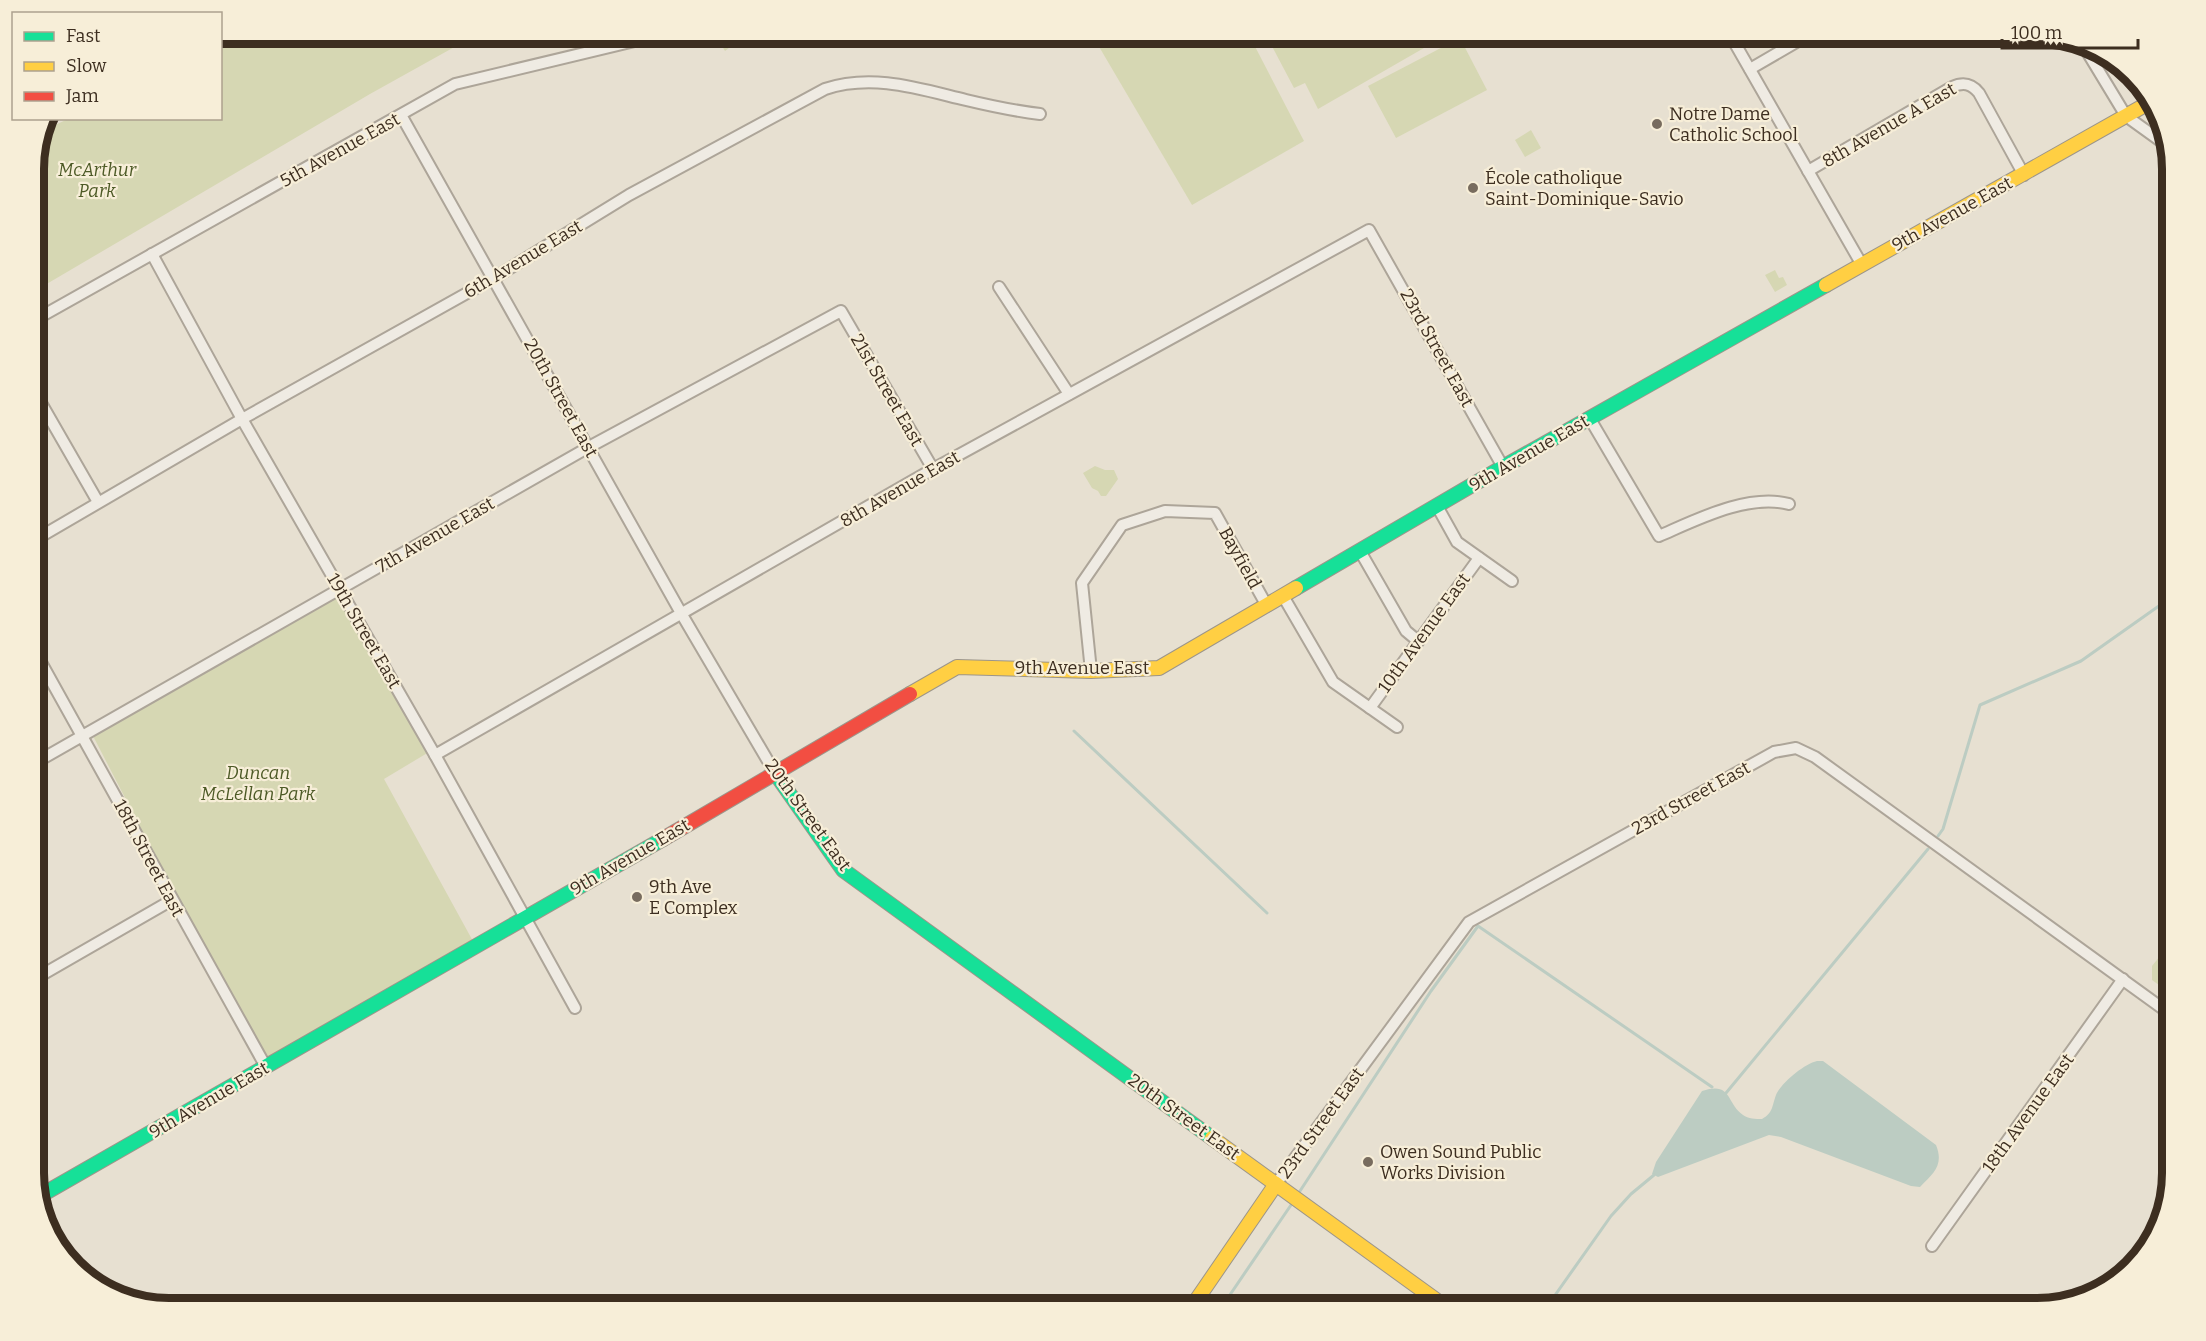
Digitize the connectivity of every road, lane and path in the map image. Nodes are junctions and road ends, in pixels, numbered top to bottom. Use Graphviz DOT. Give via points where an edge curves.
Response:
graph roads {
  1 [pos="622,44"];
  2 [pos="1735,44"];
  3 [pos="1793,44"];
  4 [pos="2089,55"];
  5 [pos="1750,69"];
  6 [pos="2145,105"];
  7 [pos="1040,114"];
  8 [pos="401,115"];
  9 [pos="2126,116"];
  10 [pos="2159,140"];
  11 [pos="1808,171"];
  12 [pos="2024,175"];
  13 [pos="1369,230"];
  14 [pos="152,254"];
  15 [pos="1862,265"];
  16 [pos="494,278"];
  17 [pos="999,287"];
  18 [pos="841,311"];
  19 [pos="44,315"];
  20 [pos="1069,394"];
  21 [pos="44,408"];
  22 [pos="1590,418"];
  23 [pos="242,419"];
  24 [pos="589,447"];
  25 [pos="1503,467"];
  26 [pos="933,469"];
  27 [pos="98,502"];
  28 [pos="1789,504"];
  29 [pos="1437,506"];
  30 [pos="44,534"];
  31 [pos="1360,551"];
  32 [pos="1479,558"];
  33 [pos="1512,581"];
  34 [pos="339,589"];
  35 [pos="1283,596"];
  36 [pos="1267,606"];
  37 [pos="681,614"];
  38 [pos="1418,641"];
  39 [pos="44,667"];
  40 [pos="1092,671"];
  41 [pos="1370,708"];
  42 [pos="1397,727"];
  43 [pos="83,735"];
  44 [pos="435,755"];
  45 [pos="44,758"];
  46 [pos="775,773"];
  47 [pos="172,900"];
  48 [pos="524,919"];
  49 [pos="44,974"];
  50 [pos="2123,979"];
  51 [pos="575,1008"];
  52 [pos="2162,1008"];
  53 [pos="266,1067"];
  54 [pos="1276,1184"];
  55 [pos="45,1193"];
  56 [pos="1932,1246"];
  57 [pos="1198,1298"];
  58 [pos="1433,1298"];
  1 -- 8 [label="street, 5th Avenue East" via="455,84"];
  2 -- 5 [label="street"];
  3 -- 5 [label="street"];
  4 -- 9 [label="street"];
  5 -- 11 [label="street"];
  6 -- 9 [label="street, 9th Avenue East"];
  7 -- 16 [label="street, 6th Avenue East" via="902,85 869,81 836,86 814,94 629,195"];
  8 -- 14 [label="street, 5th Avenue East"];
  8 -- 16 [label="street, 20th Street East"];
  9 -- 10 [label="street"];
  9 -- 12 [label="street, 9th Avenue East"];
  11 -- 12 [label="street, 8th Avenue A East" via="1959,84 1971,85 1979,93"];
  11 -- 15 [label="street"];
  12 -- 15 [label="street, 9th Avenue East"];
  13 -- 20 [label="street, 8th Avenue East"];
  13 -- 25 [label="street, 23rd Street East"];
  14 -- 19 [label="street, 5th Avenue East"];
  14 -- 23 [label="street, 19th Street East"];
  15 -- 22 [label="street, 9th Avenue East"];
  16 -- 23 [label="street, 6th Avenue East"];
  16 -- 24 [label="street, 20th Street East"];
  17 -- 20 [label="street"];
  18 -- 24 [label="street, 7th Avenue East"];
  18 -- 26 [label="street, 21st Street East"];
  20 -- 26 [label="street, 8th Avenue East"];
  21 -- 27 [label="street"];
  22 -- 25 [label="street, 9th Avenue East"];
  22 -- 28 [label="street" via="1659,536 1740,505 1779,501"];
  23 -- 27 [label="street, 6th Avenue East"];
  23 -- 34 [label="street, 19th Street East"];
  24 -- 34 [label="street, 7th Avenue East"];
  24 -- 37 [label="street, 20th Street East"];
  25 -- 29 [label="street, 9th Avenue East"];
  26 -- 37 [label="street, 8th Avenue East"];
  27 -- 30 [label="street, 6th Avenue East"];
  29 -- 31 [label="street, 9th Avenue East"];
  29 -- 32 [label="street" via="1457,542"];
  31 -- 35 [label="street, 9th Avenue East"];
  31 -- 38 [label="street" via="1406,631"];
  32 -- 33 [label="street"];
  32 -- 38 [label="street, 10th Avenue East"];
  34 -- 43 [label="street, 7th Avenue East"];
  34 -- 44 [label="street, 19th Street East"];
  35 -- 36 [label="street, 9th Avenue East"];
  35 -- 41 [label="street" via="1333,682"];
  36 -- 40 [label="street, 9th Avenue East" via="1159,668"];
  36 -- 40 [label="street, Bayfield" via="1215,513 1165,511 1122,525 1082,583"];
  37 -- 44 [label="street, 8th Avenue East"];
  37 -- 46 [label="street, 20th Street East"];
  38 -- 41 [label="street, 10th Avenue East"];
  39 -- 43 [label="street, 18th Street East"];
  40 -- 46 [label="street, 9th Avenue East" via="957,667"];
  41 -- 42 [label="street"];
  43 -- 45 [label="street, 7th Avenue East"];
  43 -- 47 [label="street, 18th Street East"];
  44 -- 48 [label="street, 19th Street East"];
  46 -- 48 [label="street, 9th Avenue East"];
  46 -- 54 [label="street, 20th Street East" via="843,870"];
  47 -- 49 [label="street"];
  47 -- 53 [label="street, 18th Street East"];
  48 -- 51 [label="street, 19th Street East"];
  48 -- 53 [label="street, 9th Avenue East"];
  50 -- 52 [label="street, 23rd Street East"];
  50 -- 54 [label="street, 23rd Street East" via="1815,757 1796,748 1774,752 1470,922"];
  50 -- 56 [label="street, 18th Avenue East"];
  53 -- 55 [label="street, 9th Avenue East"];
  54 -- 57 [label="street"];
  54 -- 58 [label="street, 20th Street East"];
}
